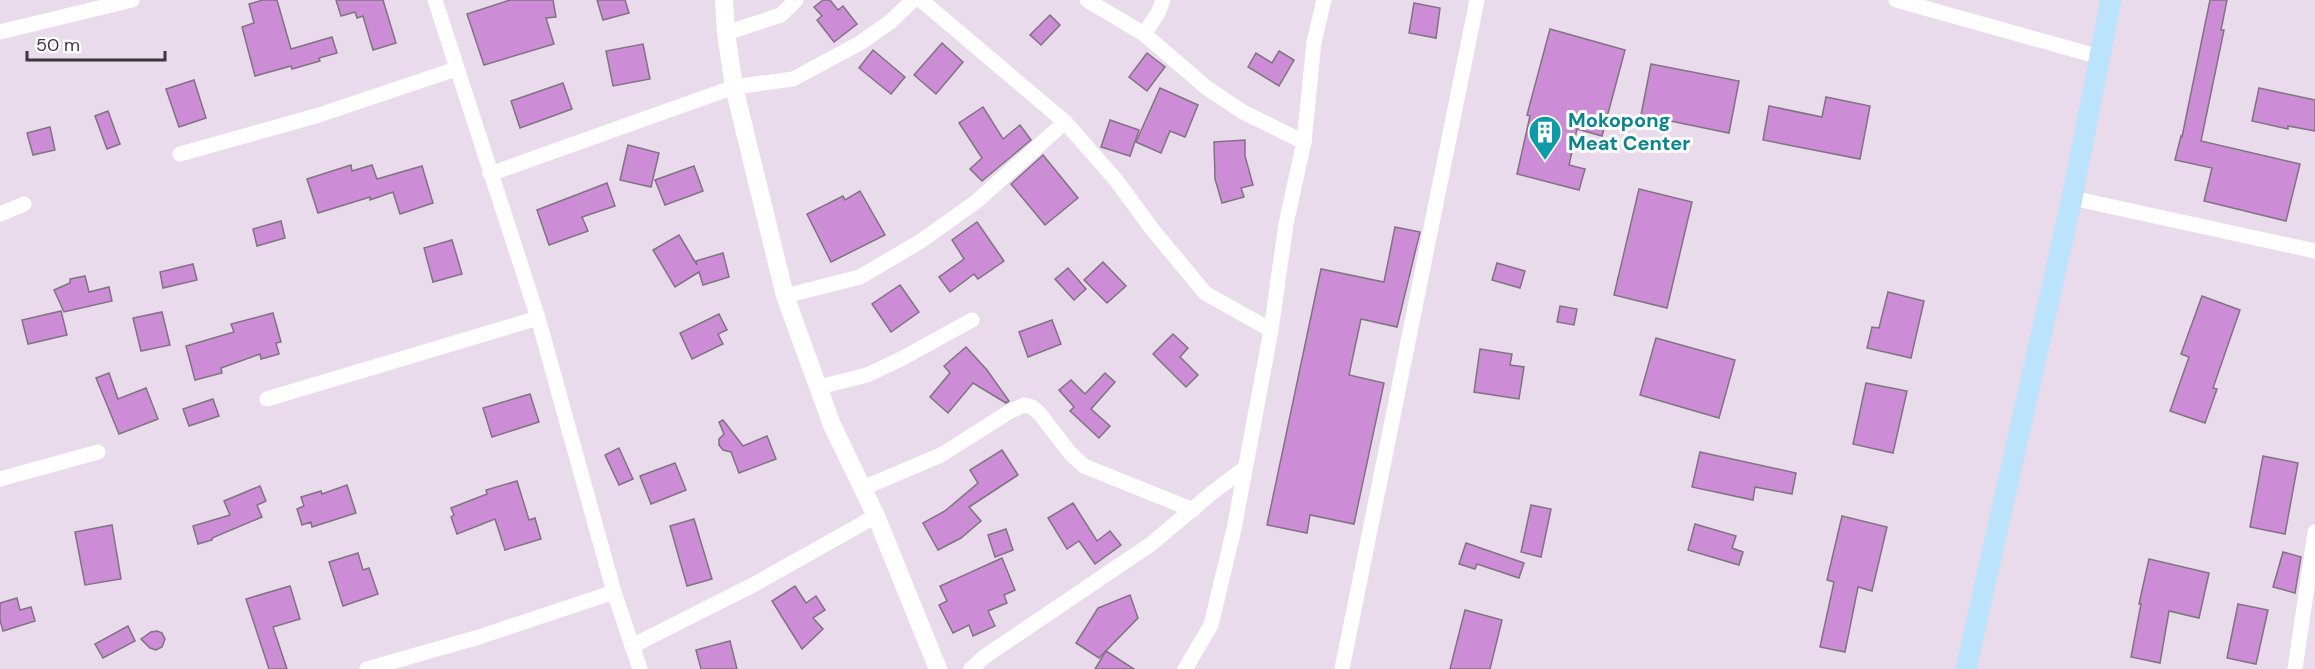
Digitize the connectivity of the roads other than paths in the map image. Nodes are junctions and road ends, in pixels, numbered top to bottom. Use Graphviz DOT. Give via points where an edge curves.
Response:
graph roads {
  1 [pos="132,0"];
  2 [pos="435,0"];
  3 [pos="724,0"];
  4 [pos="796,0"];
  5 [pos="913,0"];
  6 [pos="921,0"];
  7 [pos="1087,0"];
  8 [pos="1163,0"];
  9 [pos="1324,0"];
  10 [pos="1477,0"];
  11 [pos="1896,0"];
  12 [pos="2111,0"];
  13 [pos="0,32"];
  14 [pos="726,33"];
  15 [pos="1144,34"];
  16 [pos="2100,57"];
  17 [pos="456,69"];
  18 [pos="734,87"];
  19 [pos="1065,122"];
  20 [pos="1304,142"];
  21 [pos="180,154"];
  22 [pos="490,174"];
  23 [pos="2072,198"];
  24 [pos="24,204"];
  25 [pos="0,214"];
  26 [pos="2315,250"];
  27 [pos="785,296"];
  28 [pos="538,318"];
  29 [pos="972,320"];
  30 [pos="1271,330"];
  31 [pos="819,387"];
  32 [pos="267,399"];
  33 [pos="98,452"];
  34 [pos="1245,468"];
  35 [pos="0,479"];
  36 [pos="863,488"];
  37 [pos="1193,510"];
  38 [pos="876,516"];
  39 [pos="2315,532"];
  40 [pos="614,592"];
  41 [pos="632,646"];
  42 [pos="367,669"];
  43 [pos="640,669"];
  44 [pos="938,669"];
  45 [pos="971,669"];
  46 [pos="1185,669"];
  47 [pos="1342,669"];
  48 [pos="1966,669"];
  49 [pos="2295,669"];
  1 -- 13 [label="street"];
  2 -- 17 [label="street"];
  3 -- 14 [label="street"];
  4 -- 14 [label="street" via="781,15"];
  5 -- 18 [label="street" via="860,43 793,79"];
  6 -- 19 [label="street"];
  7 -- 15 [label="street"];
  8 -- 15 [label="street"];
  9 -- 20 [label="street" via="1314,42"];
  10 -- 47 [label="street"];
  11 -- 16 [label="street"];
  12 -- 16 [label="main road"];
  14 -- 18 [label="street"];
  15 -- 20 [label="street" via="1207,88"];
  16 -- 23 [label="main road"];
  17 -- 21 [label="street" via="319,115"];
  17 -- 22 [label="street"];
  18 -- 22 [label="street"];
  18 -- 27 [label="street"];
  19 -- 27 [label="street" via="977,201 921,242 860,277"];
  19 -- 30 [label="street" via="1205,293"];
  20 -- 30 [label="street" via="1286,224"];
  22 -- 28 [label="street"];
  23 -- 26 [label="street"];
  23 -- 48 [label="main road"];
  24 -- 25 [label="street"];
  27 -- 31 [label="street"];
  28 -- 32 [label="street"];
  28 -- 40 [label="street"];
  29 -- 31 [label="street" via="867,375"];
  30 -- 34 [label="street"];
  31 -- 36 [label="street" via="832,425"];
  33 -- 35 [label="street"];
  34 -- 37 [label="street"];
  34 -- 46 [label="street" via="1211,625"];
  36 -- 37 [label="street" via="940,455 1024,405 1040,414 1084,466"];
  36 -- 38 [label="street"];
  37 -- 45 [label="street" via="1151,544"];
  38 -- 41 [label="street" via="753,585"];
  38 -- 44 [label="street"];
  39 -- 49 [label="street"];
  40 -- 41 [label="street"];
  40 -- 42 [label="street"];
  41 -- 43 [label="street"];
}
